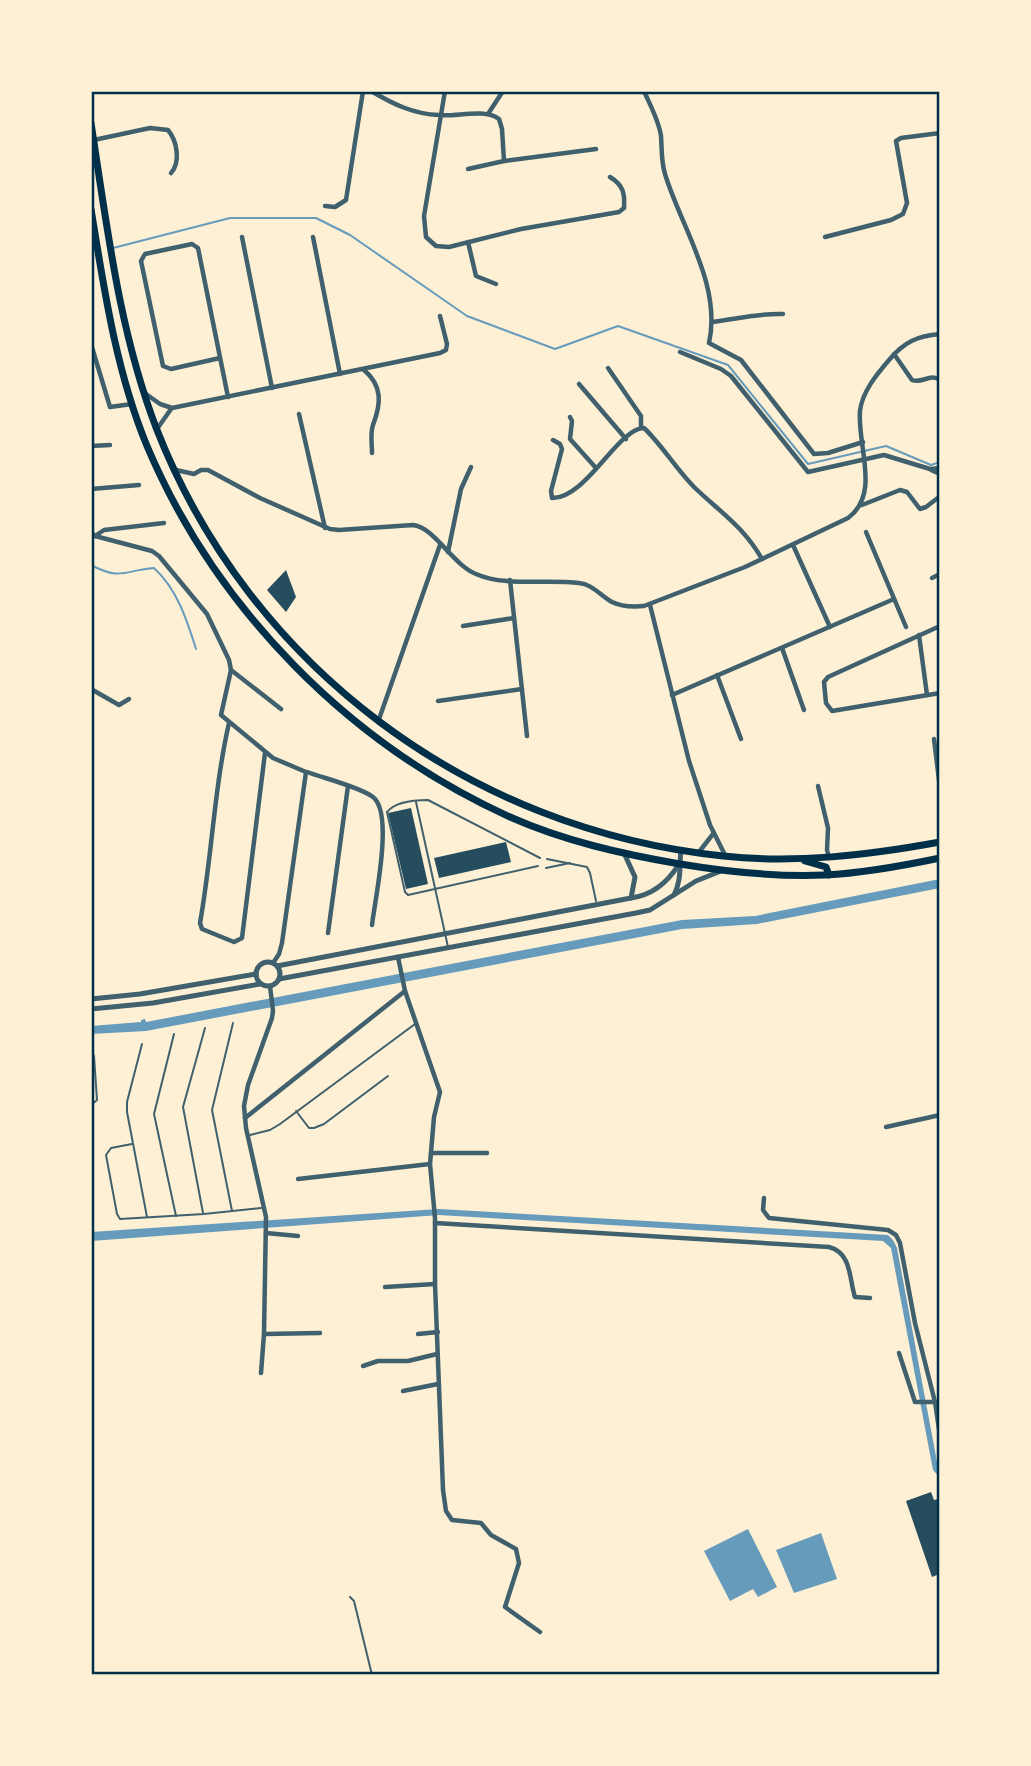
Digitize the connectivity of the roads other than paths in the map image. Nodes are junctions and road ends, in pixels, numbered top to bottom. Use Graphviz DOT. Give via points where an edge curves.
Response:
graph roads {
  1 [pos="363,91"];
  2 [pos="371,91"];
  3 [pos="445,91"];
  4 [pos="503,91"];
  5 [pos="644,91"];
  6 [pos="488,114"];
  7 [pos="440,116"];
  8 [pos="91,123"];
  9 [pos="940,133"];
  10 [pos="94,140"];
  11 [pos="596,149"];
  12 [pos="504,161"];
  13 [pos="468,169"];
  14 [pos="171,173"];
  15 [pos="610,177"];
  16 [pos="325,206"];
  17 [pos="91,209"];
  18 [pos="242,237"];
  19 [pos="313,237"];
  20 [pos="825,237"];
  21 [pos="468,242"];
  22 [pos="496,284"];
  23 [pos="783,314"];
  24 [pos="440,316"];
  25 [pos="712,322"];
  26 [pos="940,334"];
  27 [pos="91,344"];
  28 [pos="680,352"];
  29 [pos="894,354"];
  30 [pos="220,358"];
  31 [pos="607,368"];
  32 [pos="363,369"];
  33 [pos="340,374"];
  34 [pos="940,380"];
  35 [pos="579,384"];
  36 [pos="272,388"];
  37 [pos="144,393"];
  38 [pos="228,397"];
  39 [pos="132,404"];
  40 [pos="172,408"];
  41 [pos="299,414"];
  42 [pos="570,418"];
  43 [pos="641,427"];
  44 [pos="157,429"];
  45 [pos="626,439"];
  46 [pos="553,440"];
  47 [pos="863,444"];
  48 [pos="110,445"];
  49 [pos="91,446"];
  50 [pos="372,453"];
  51 [pos="864,459"];
  52 [pos="471,467"];
  53 [pos="596,468"];
  54 [pos="940,468"];
  55 [pos="174,469"];
  56 [pos="930,469"];
  57 [pos="194,474"];
  58 [pos="940,474"];
  59 [pos="139,485"];
  60 [pos="91,489"];
  61 [pos="186,492"];
  62 [pos="939,497"];
  63 [pos="862,505"];
  64 [pos="164,523"];
  65 [pos="325,528"];
  66 [pos="866,531"];
  67 [pos="93,534"];
  68 [pos="440,545"];
  69 [pos="793,545"];
  70 [pos="448,552"];
  71 [pos="762,559"];
  72 [pos="940,574"];
  73 [pos="932,578"];
  74 [pos="510,580"];
  75 [pos="894,599"];
  76 [pos="649,605"];
  77 [pos="514,618"];
  78 [pos="463,626"];
  79 [pos="940,626"];
  80 [pos="830,627"];
  81 [pos="906,627"];
  82 [pos="919,635"];
  83 [pos="782,648"];
  84 [pos="231,670"];
  85 [pos="717,675"];
  86 [pos="91,689"];
  87 [pos="522,689"];
  88 [pos="940,693"];
  89 [pos="672,695"];
  90 [pos="928,695"];
  91 [pos="129,699"];
  92 [pos="351,701"];
  93 [pos="438,701"];
  94 [pos="281,709"];
  95 [pos="804,710"];
  96 [pos="344,713"];
  97 [pos="229,723"];
  98 [pos="378,723"];
  99 [pos="527,736"];
  100 [pos="741,739"];
  101 [pos="934,739"];
  102 [pos="265,753"];
  103 [pos="306,772"];
  104 [pos="348,786"];
  105 [pos="818,786"];
  106 [pos="940,788"];
  107 [pos="416,800"];
  108 [pos="714,834"];
  109 [pos="940,842"];
  110 [pos="681,850"];
  111 [pos="624,853"];
  112 [pos="697,853"];
  113 [pos="726,857"];
  114 [pos="829,857"];
  115 [pos="540,858"];
  116 [pos="784,858"];
  117 [pos="940,858"];
  118 [pos="548,859"];
  119 [pos="570,862"];
  120 [pos="679,864"];
  121 [pos="538,866"];
  122 [pos="546,868"];
  123 [pos="721,871"];
  124 [pos="829,875"];
  125 [pos="435,890"];
  126 [pos="674,895"];
  127 [pos="631,898"];
  128 [pos="597,904"];
  129 [pos="372,925"];
  130 [pos="328,933"];
  131 [pos="445,933"];
  132 [pos="448,948"];
  133 [pos="398,957"];
  134 [pos="275,964"];
  135 [pos="256,974"];
  136 [pos="279,979"];
  137 [pos="260,984"];
  138 [pos="271,986"];
  139 [pos="405,991"];
  140 [pos="91,999"];
  141 [pos="91,1009"];
  142 [pos="233,1023"];
  143 [pos="416,1023"];
  144 [pos="205,1028"];
  145 [pos="174,1034"];
  146 [pos="142,1044"];
  147 [pos="91,1051"];
  148 [pos="388,1076"];
  149 [pos="91,1105"];
  150 [pos="296,1111"];
  151 [pos="940,1115"];
  152 [pos="245,1118"];
  153 [pos="886,1127"];
  154 [pos="249,1135"];
  155 [pos="132,1144"];
  156 [pos="431,1153"];
  157 [pos="487,1153"];
  158 [pos="430,1164"];
  159 [pos="298,1179"];
  160 [pos="764,1198"];
  161 [pos="262,1208"];
  162 [pos="232,1212"];
  163 [pos="204,1214"];
  164 [pos="176,1216"];
  165 [pos="147,1218"];
  166 [pos="435,1221"];
  167 [pos="266,1231"];
  168 [pos="298,1236"];
  169 [pos="435,1284"];
  170 [pos="385,1287"];
  171 [pos="870,1298"];
  172 [pos="438,1332"];
  173 [pos="320,1333"];
  174 [pos="264,1334"];
  175 [pos="418,1334"];
  176 [pos="899,1353"];
  177 [pos="437,1354"];
  178 [pos="363,1366"];
  179 [pos="261,1373"];
  180 [pos="439,1384"];
  181 [pos="403,1391"];
  182 [pos="935,1402"];
  183 [pos="940,1436"];
  184 [pos="350,1597"];
  185 [pos="540,1632"];
  186 [pos="372,1675"];
  1 -- 16 [label="street" via="346,200 335,207"];
  2 -- 7 [label="street" via="399,107"];
  3 -- 7 [label="street"];
  4 -- 6 [label="street"];
  5 -- 25 [label="street" via="661,134 666,178 710,298"];
  6 -- 7 [label="street"];
  6 -- 12 [label="street" via="501,123"];
  7 -- 21 [label="street" via="424,228 436,246"];
  8 -- 10 [label="highway"];
  9 -- 20 [label="street" via="896,141 907,203 903,214"];
  10 -- 14 [label="street" via="150,128 168,130 177,155"];
  10 -- 37 [label="highway" via="120,299"];
  11 -- 12 [label="street"];
  12 -- 13 [label="street"];
  15 -- 21 [label="street" via="622,186 622,211"];
  17 -- 39 [label="highway" via="116,346"];
  18 -- 36 [label="street"];
  19 -- 33 [label="street"];
  21 -- 22 [label="street" via="477,276"];
  23 -- 25 [label="street"];
  24 -- 32 [label="street" via="447,344 444,352"];
  25 -- 47 [label="street" via="709,343 741,360 814,454"];
  26 -- 29 [label="street" via="916,338"];
  27 -- 39 [label="street" via="110,407"];
  28 -- 51 [label="street" via="731,376 806,471"];
  29 -- 34 [label="street" via="912,380"];
  29 -- 47 [label="street" via="863,402"];
  30 -- 30 [label="street" via="171,369 161,364 141,261 145,254 192,244 198,248"];
  30 -- 38 [label="street"];
  31 -- 43 [label="street" via="641,416"];
  32 -- 33 [label="street"];
  32 -- 50 [label="street" via="373,378 379,403 372,426"];
  33 -- 36 [label="street"];
  35 -- 45 [label="street"];
  36 -- 38 [label="street"];
  37 -- 40 [label="street"];
  37 -- 44 [label="highway"];
  38 -- 40 [label="street"];
  39 -- 96 [label="highway" via="166,487 212,565 268,638"];
  40 -- 44 [label="street"];
  41 -- 65 [label="street"];
  42 -- 53 [label="street" via="570,439"];
  43 -- 45 [label="street"];
  43 -- 71 [label="street" via="752,542"];
  44 -- 55 [label="highway"];
  45 -- 53 [label="street"];
  46 -- 53 [label="street" via="562,449 552,498 572,491"];
  47 -- 51 [label="street"];
  48 -- 49 [label="street"];
  51 -- 56 [label="street" via="887,455"];
  51 -- 63 [label="street"];
  52 -- 70 [label="street" via="461,489"];
  54 -- 56 [label="street"];
  55 -- 57 [label="street"];
  55 -- 61 [label="highway"];
  56 -- 58 [label="street"];
  57 -- 61 [label="street"];
  57 -- 65 [label="street" via="208,470"];
  59 -- 60 [label="street"];
  61 -- 92 [label="highway" via="251,595 314,667"];
  62 -- 63 [label="street" via="920,509 900,490"];
  63 -- 69 [label="street" via="848,518"];
  64 -- 67 [label="street"];
  65 -- 68 [label="street" via="418,525"];
  66 -- 75 [label="street"];
  67 -- 84 [label="street" via="159,556 207,614"];
  68 -- 70 [label="street"];
  68 -- 98 [label="street"];
  69 -- 71 [label="street"];
  69 -- 80 [label="street"];
  70 -- 74 [label="street" via="476,575"];
  71 -- 76 [label="street"];
  72 -- 73 [label="street"];
  74 -- 76 [label="street" via="580,583 620,605"];
  74 -- 77 [label="street"];
  75 -- 80 [label="street"];
  75 -- 81 [label="street"];
  76 -- 89 [label="street"];
  77 -- 78 [label="street"];
  77 -- 87 [label="street"];
  79 -- 82 [label="street"];
  80 -- 83 [label="street"];
  82 -- 90 [label="street"];
  82 -- 90 [label="street" via="825,679 826,703 835,711"];
  83 -- 85 [label="street"];
  83 -- 95 [label="street"];
  84 -- 94 [label="street"];
  84 -- 97 [label="street" via="220,711"];
  85 -- 89 [label="street"];
  85 -- 100 [label="street"];
  86 -- 91 [label="street" via="119,705"];
  87 -- 93 [label="street"];
  87 -- 99 [label="street"];
  88 -- 90 [label="street"];
  89 -- 108 [label="street"];
  92 -- 96 [label="highway"];
  92 -- 98 [label="highway"];
  96 -- 111 [label="highway" via="420,768 494,809 542,829"];
  97 -- 102 [label="street"];
  97 -- 102 [label="street" via="218,773 200,923 202,929 234,942 242,938"];
  98 -- 110 [label="highway" via="460,775 546,815"];
  101 -- 106 [label="street"];
  102 -- 103 [label="street"];
  103 -- 104 [label="street"];
  103 -- 134 [label="street" via="282,943"];
  104 -- 129 [label="street" via="369,794 378,802 382,816"];
  104 -- 130 [label="street"];
  105 -- 114 [label="street"];
  107 -- 115 [label="lane" via="449,809"];
  107 -- 125 [label="lane"];
  107 -- 125 [label="lane" via="389,808 387,817 406,894"];
  108 -- 112 [label="street"];
  108 -- 113 [label="street"];
  109 -- 114 [label="highway"];
  110 -- 112 [label="highway"];
  110 -- 120 [label="street"];
  111 -- 120 [label="highway"];
  111 -- 127 [label="street" via="635,877"];
  112 -- 113 [label="highway"];
  113 -- 116 [label="highway"];
  114 -- 116 [label="highway"];
  116 -- 124 [label="highway" via="818,863"];
  117 -- 124 [label="highway"];
  118 -- 119 [label="lane"];
  119 -- 122 [label="lane"];
  119 -- 128 [label="lane" via="589,870"];
  120 -- 123 [label="highway"];
  120 -- 126 [label="street" via="681,874"];
  120 -- 127 [label="street" via="656,890"];
  121 -- 125 [label="lane"];
  123 -- 124 [label="highway"];
  123 -- 126 [label="street"];
  125 -- 131 [label="lane"];
  126 -- 132 [label="street" via="636,914"];
  127 -- 128 [label="street"];
  128 -- 131 [label="street"];
  131 -- 132 [label="lane"];
  131 -- 134 [label="street"];
  132 -- 133 [label="street"];
  133 -- 136 [label="street"];
  133 -- 139 [label="street"];
  134 -- 135 [label="street" via="262,964"];
  134 -- 136 [label="street"];
  135 -- 137 [label="street"];
  135 -- 140 [label="street"];
  136 -- 138 [label="street"];
  137 -- 138 [label="street"];
  137 -- 141 [label="street"];
  138 -- 152 [label="street" via="273,1011 248,1085"];
  139 -- 143 [label="street"];
  139 -- 152 [label="street"];
  142 -- 162 [label="lane" via="212,1110"];
  143 -- 150 [label="lane"];
  143 -- 156 [label="street" via="440,1092"];
  144 -- 163 [label="lane" via="183,1108"];
  145 -- 164 [label="lane" via="154,1114"];
  146 -- 155 [label="lane" via="127,1102"];
  147 -- 149 [label="lane" via="97,1100"];
  148 -- 150 [label="lane" via="314,1128"];
  150 -- 154 [label="lane" via="275,1128"];
  151 -- 153 [label="street"];
  152 -- 154 [label="street"];
  154 -- 161 [label="street"];
  155 -- 165 [label="lane"];
  155 -- 165 [label="lane" via="106,1153 117,1214 123,1220"];
  156 -- 157 [label="street"];
  156 -- 158 [label="street"];
  158 -- 159 [label="street"];
  158 -- 166 [label="street"];
  160 -- 182 [label="street" via="763,1210 769,1218 888,1230 896,1235"];
  161 -- 162 [label="lane"];
  161 -- 167 [label="street"];
  162 -- 163 [label="lane"];
  163 -- 164 [label="lane"];
  164 -- 165 [label="lane"];
  166 -- 169 [label="street"];
  166 -- 171 [label="street" via="829,1247 844,1256 855,1297"];
  167 -- 168 [label="street"];
  167 -- 174 [label="street"];
  169 -- 170 [label="street"];
  169 -- 172 [label="street"];
  172 -- 175 [label="street"];
  172 -- 177 [label="street"];
  173 -- 174 [label="street"];
  174 -- 179 [label="street"];
  176 -- 182 [label="street" via="913,1399"];
  177 -- 178 [label="street"];
  177 -- 180 [label="street"];
  180 -- 181 [label="street"];
  180 -- 185 [label="street" via="446,1511 455,1522 481,1523 491,1535 516,1549 519,1563 505,1606"];
  182 -- 183 [label="street"];
  184 -- 186 [label="lane"];
}
